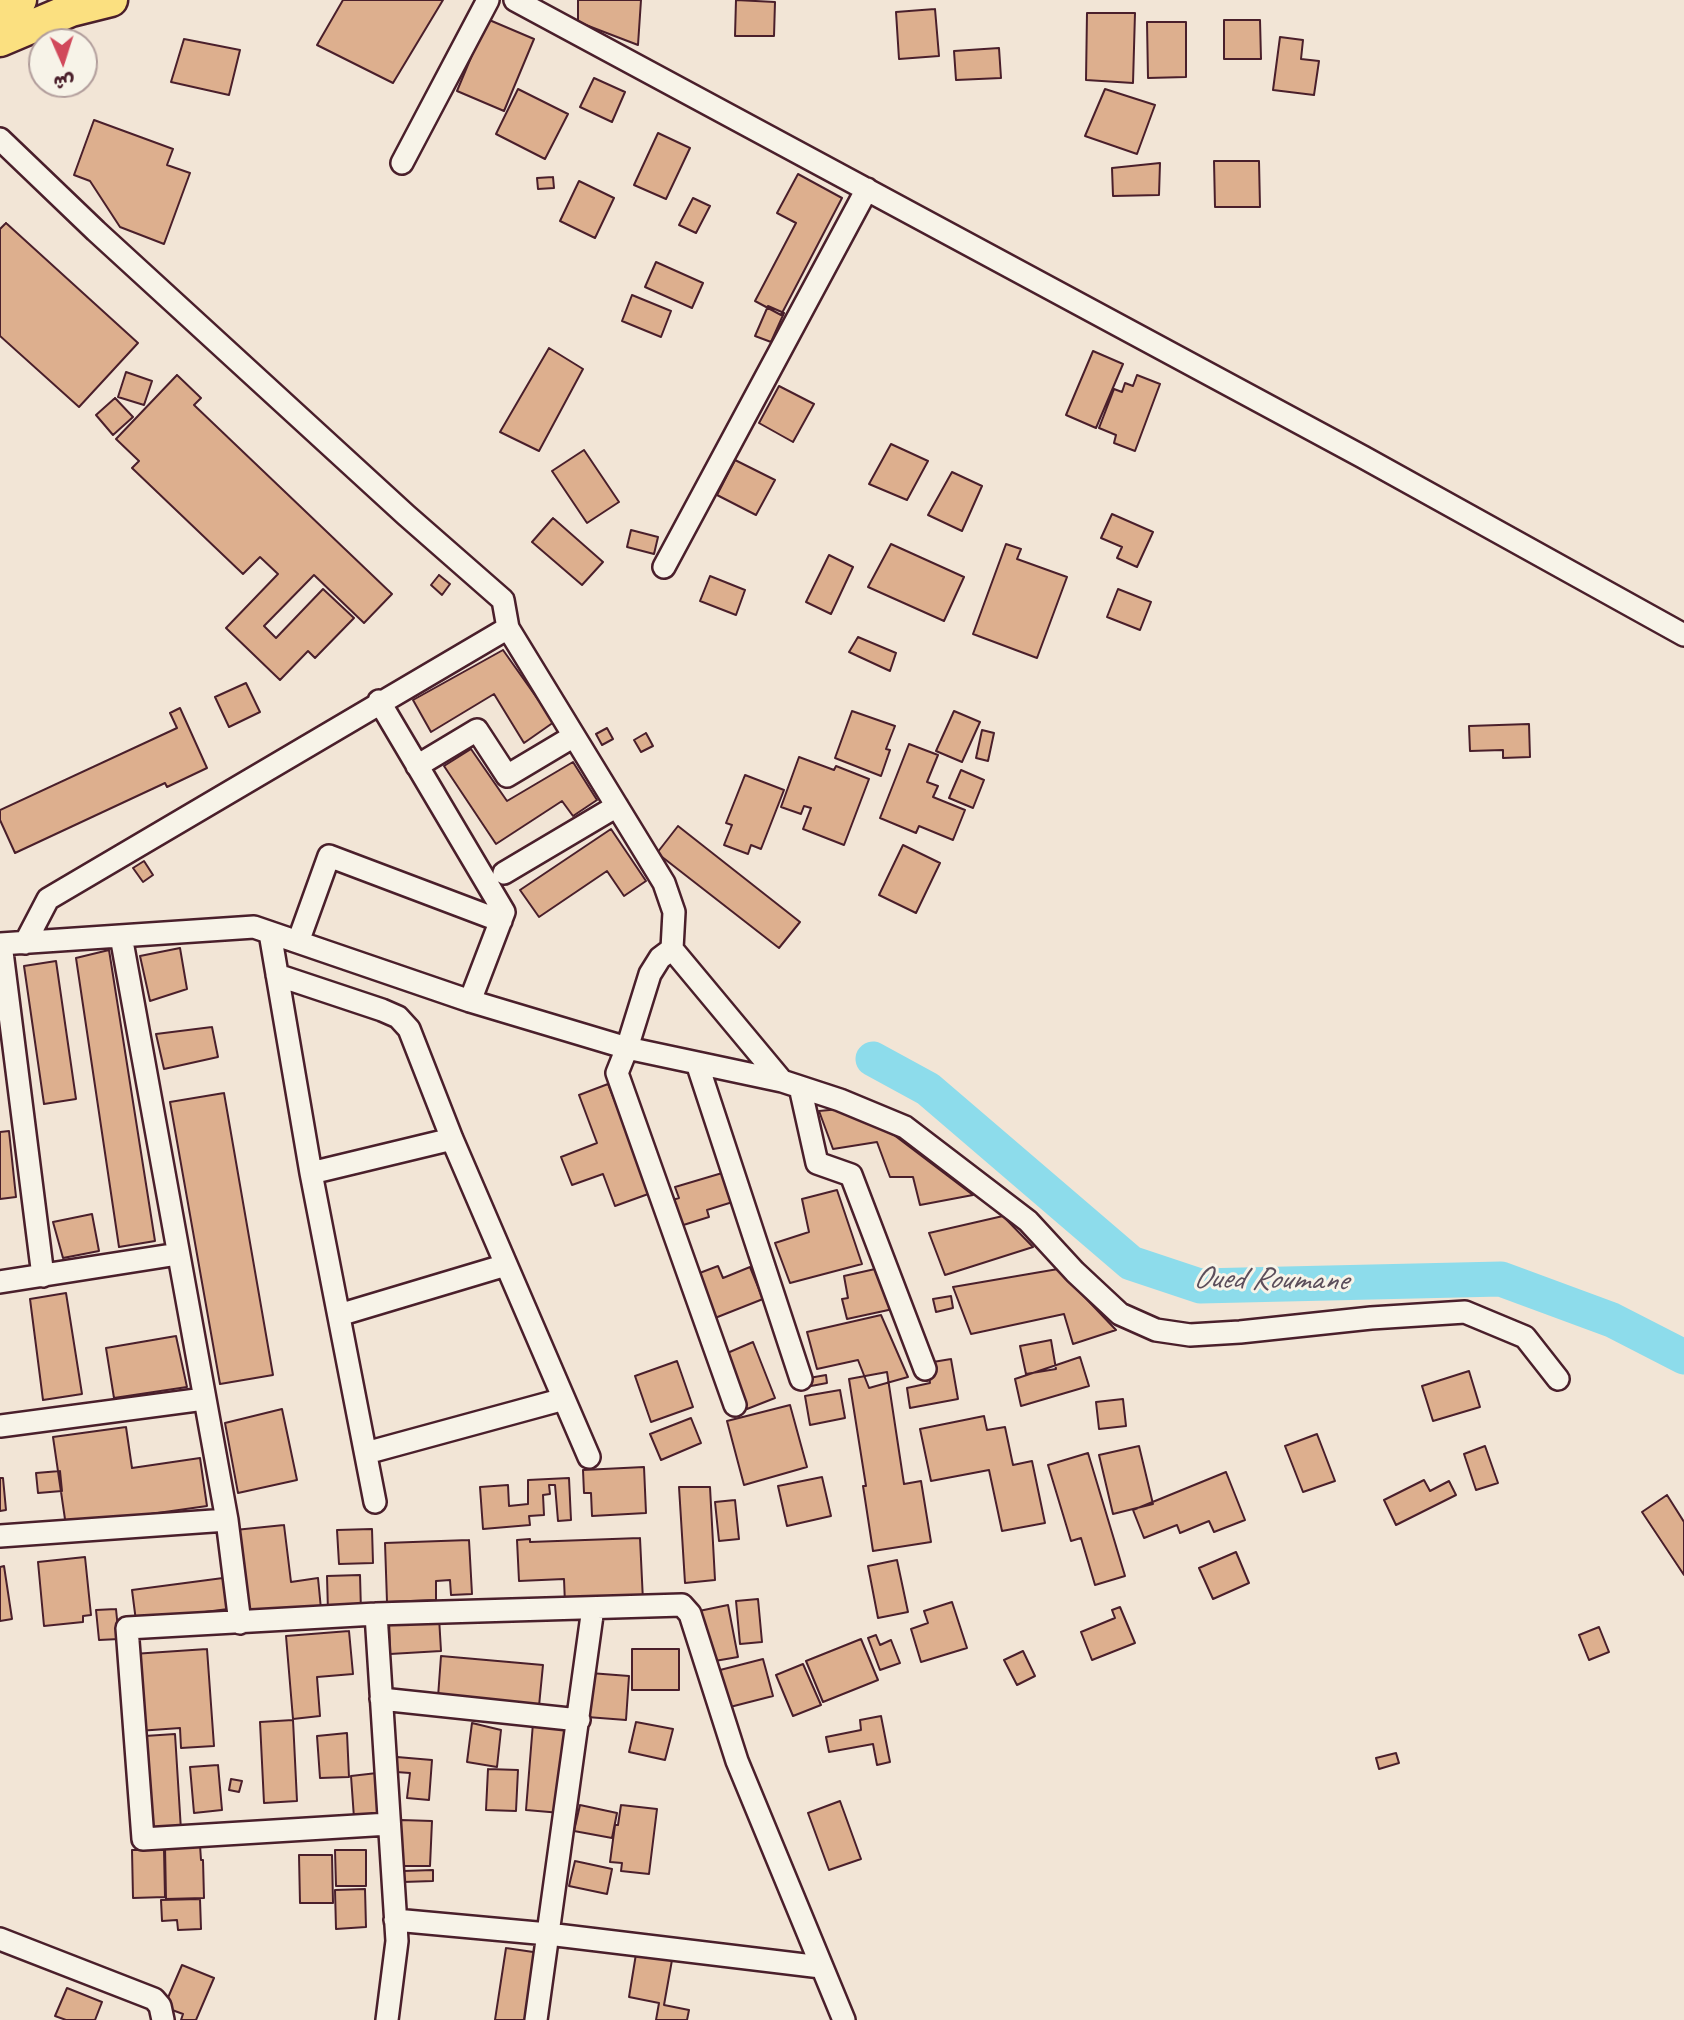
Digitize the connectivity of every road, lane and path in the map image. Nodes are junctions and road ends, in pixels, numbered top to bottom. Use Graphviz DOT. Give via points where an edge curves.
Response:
graph roads {
  1 [pos="111,0"];
  2 [pos="488,0"];
  3 [pos="515,0"];
  4 [pos="13,14"];
  5 [pos="0,139"];
  6 [pos="402,163"];
  7 [pos="867,189"];
  8 [pos="664,567"];
  9 [pos="508,628"];
  10 [pos="1684,635"];
  11 [pos="379,701"];
  12 [pos="574,736"];
  13 [pos="417,766"];
  14 [pos="617,806"];
  15 [pos="504,873"];
  16 [pos="501,921"];
  17 [pos="270,933"];
  18 [pos="121,936"];
  19 [pos="299,942"];
  20 [pos="25,943"];
  21 [pos="0,944"];
  22 [pos="672,949"];
  23 [pos="277,975"];
  24 [pos="470,1000"];
  25 [pos="627,1048"];
  26 [pos="697,1063"];
  27 [pos="791,1084"];
  28 [pos="452,1139"];
  29 [pos="311,1173"];
  30 [pos="178,1254"];
  31 [pos="506,1265"];
  32 [pos="43,1276"];
  33 [pos="0,1282"];
  34 [pos="339,1315"];
  35 [pos="925,1369"];
  36 [pos="1558,1379"];
  37 [pos="800,1380"];
  38 [pos="204,1399"];
  39 [pos="564,1399"];
  40 [pos="735,1405"];
  41 [pos="0,1426"];
  42 [pos="366,1453"];
  43 [pos="589,1457"];
  44 [pos="375,1502"];
  45 [pos="227,1520"];
  46 [pos="0,1536"];
  47 [pos="593,1608"];
  48 [pos="376,1614"];
  49 [pos="240,1623"];
  50 [pos="381,1699"];
  51 [pos="579,1720"];
  52 [pos="389,1824"];
  53 [pos="395,1920"];
  54 [pos="548,1934"];
  55 [pos="0,1939"];
  56 [pos="821,1967"];
  57 [pos="163,2020"];
  58 [pos="387,2020"];
  59 [pos="536,2020"];
  60 [pos="844,2020"];
  1 -- 4 [label="main road" via="72,10"];
  2 -- 6 [label="street"];
  3 -- 7 [label="street"];
  5 -- 9 [label="street" via="503,600"];
  7 -- 8 [label="street"];
  7 -- 10 [label="street"];
  9 -- 11 [label="street"];
  9 -- 12 [label="street"];
  11 -- 13 [label="street"];
  11 -- 20 [label="street" via="48,899"];
  12 -- 13 [label="street" via="507,776 477,730"];
  12 -- 14 [label="street"];
  13 -- 16 [label="street" via="504,912"];
  14 -- 15 [label="street"];
  14 -- 22 [label="street" via="664,883 674,912"];
  16 -- 19 [label="street" via="328,856"];
  16 -- 24 [label="street"];
  17 -- 18 [label="street" via="254,927"];
  17 -- 19 [label="street"];
  17 -- 23 [label="street"];
  18 -- 20 [label="street"];
  18 -- 30 [label="street"];
  19 -- 24 [label="street"];
  20 -- 21 [label="street"];
  21 -- 32 [label="street"];
  22 -- 25 [label="street" via="650,974"];
  22 -- 27 [label="street"];
  23 -- 28 [label="street" via="398,1017 416,1041"];
  23 -- 29 [label="street"];
  24 -- 25 [label="street"];
  25 -- 26 [label="street"];
  25 -- 40 [label="street" via="617,1073"];
  26 -- 27 [label="street"];
  26 -- 37 [label="street"];
  27 -- 35 [label="street" via="817,1163 851,1175"];
  27 -- 36 [label="street" via="905,1127 1028,1221 1120,1314 1156,1330 1190,1335 1465,1312 1525,1337"];
  28 -- 29 [label="street"];
  28 -- 31 [label="street"];
  29 -- 34 [label="street"];
  30 -- 32 [label="street"];
  30 -- 38 [label="street"];
  31 -- 34 [label="street"];
  31 -- 39 [label="street"];
  32 -- 33 [label="street"];
  34 -- 42 [label="street"];
  38 -- 41 [label="street"];
  38 -- 45 [label="street"];
  39 -- 42 [label="street"];
  39 -- 43 [label="street"];
  42 -- 44 [label="street"];
  45 -- 46 [label="street"];
  45 -- 49 [label="street"];
  47 -- 48 [label="street"];
  47 -- 51 [label="street"];
  47 -- 56 [label="street" via="687,1608 737,1761"];
  48 -- 49 [label="street"];
  48 -- 50 [label="street"];
  49 -- 52 [label="street" via="127,1628 143,1839"];
  50 -- 51 [label="street"];
  50 -- 52 [label="street"];
  51 -- 54 [label="street"];
  52 -- 53 [label="street"];
  53 -- 54 [label="street"];
  53 -- 58 [label="street" via="397,1941"];
  54 -- 56 [label="street"];
  54 -- 59 [label="street"];
  55 -- 57 [label="street" via="154,2000"];
  56 -- 60 [label="street"];
}
